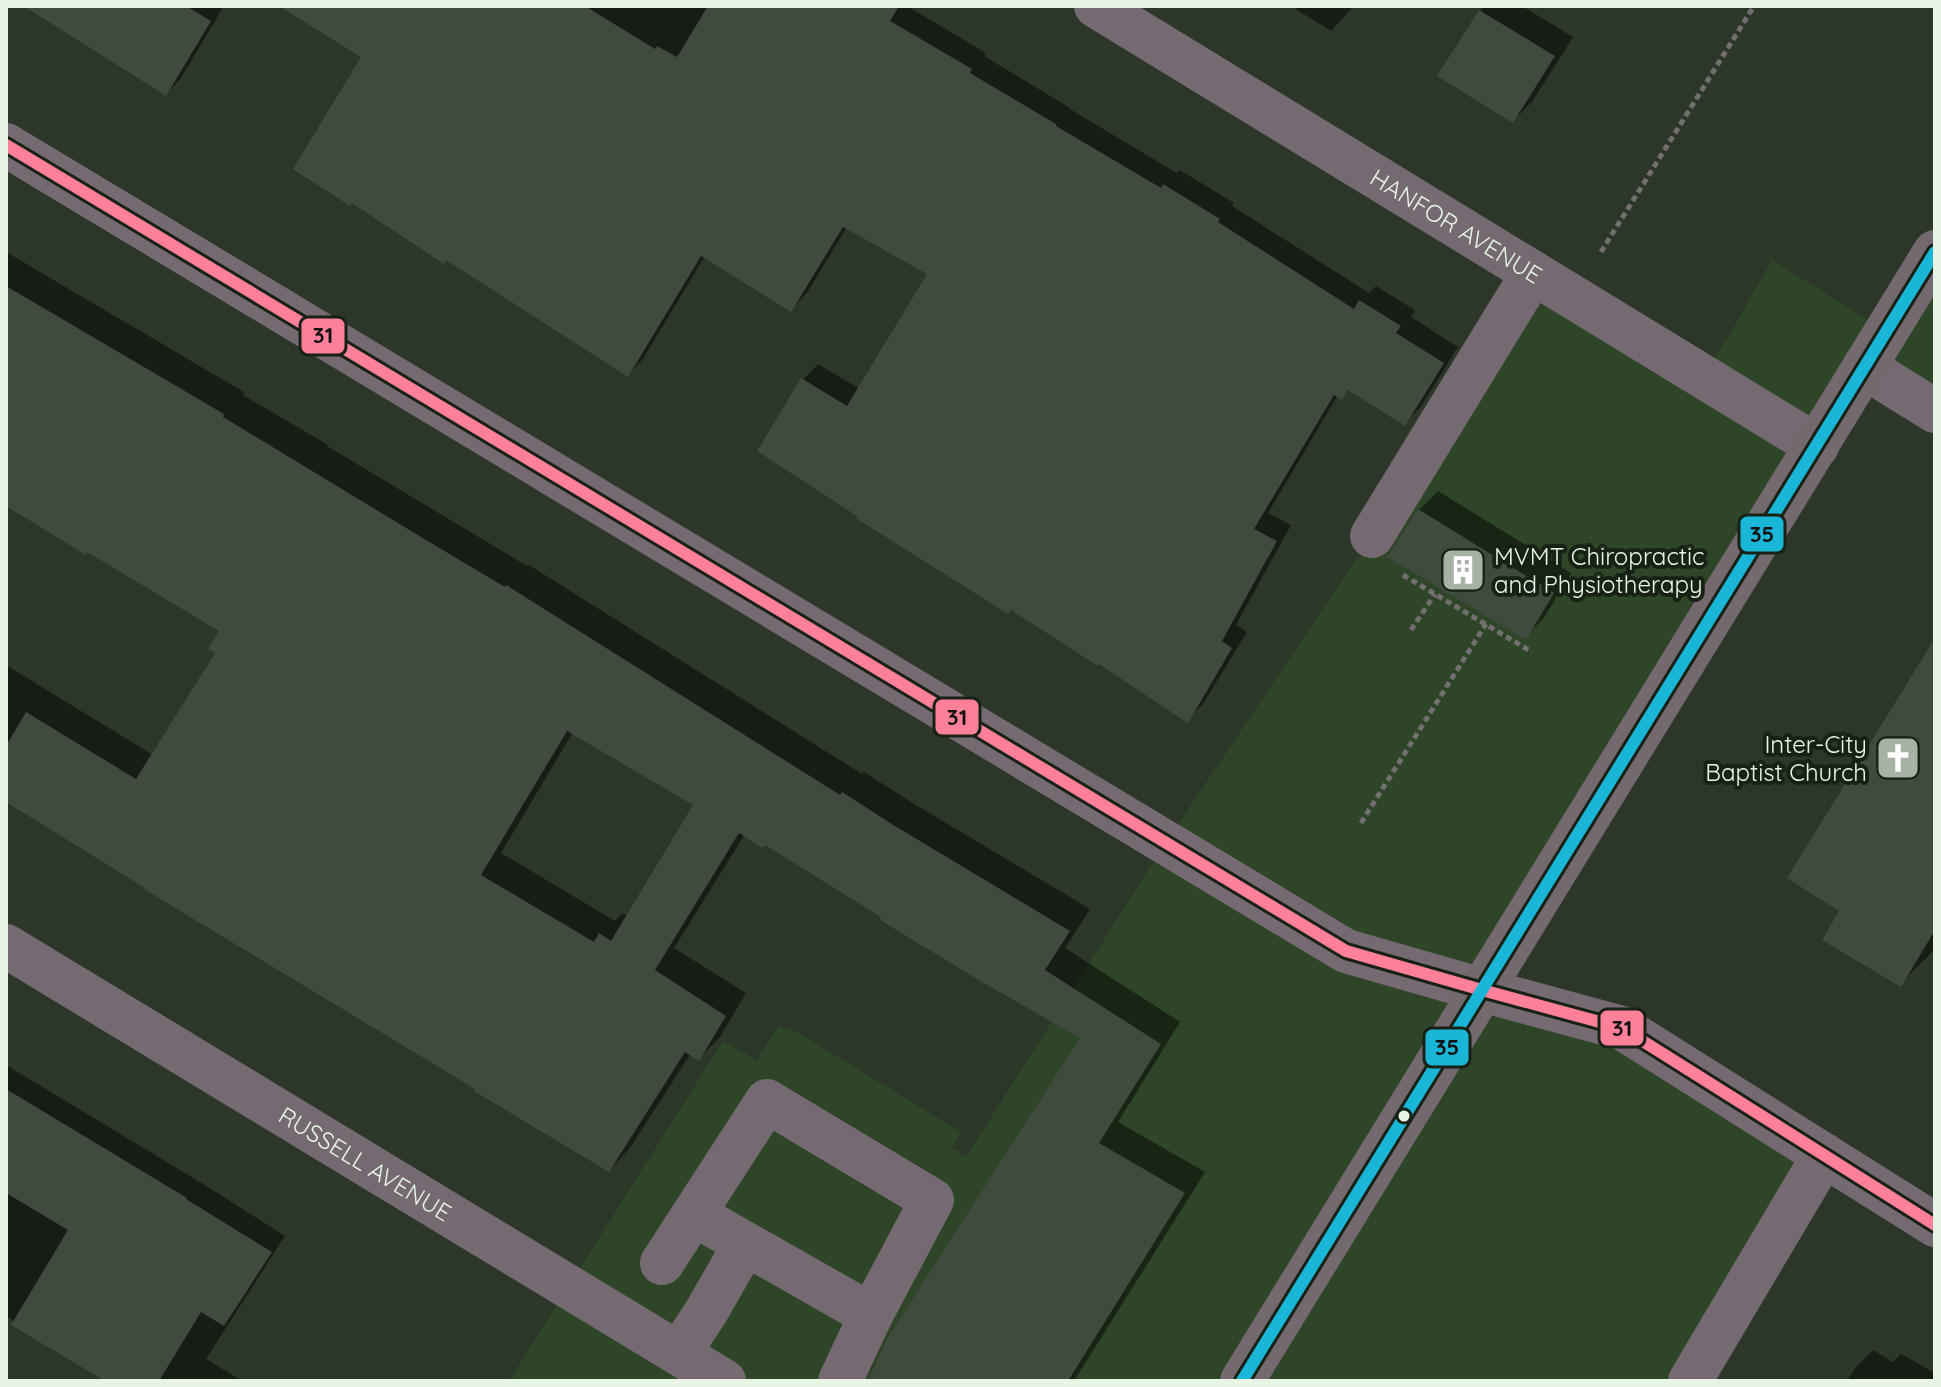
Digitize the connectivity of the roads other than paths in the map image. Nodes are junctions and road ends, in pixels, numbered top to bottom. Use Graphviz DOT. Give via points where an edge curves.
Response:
graph roads {
  1 [pos="1096,6"];
  2 [pos="6,145"];
  3 [pos="1935,252"];
  4 [pos="1533,273"];
  5 [pos="1864,367"];
  6 [pos="1935,411"];
  7 [pos="1817,446"];
  8 [pos="1382,552"];
  9 [pos="6,946"];
  10 [pos="1482,990"];
  11 [pos="1824,1155"];
  12 [pos="695,1215"];
  13 [pos="1932,1216"];
  14 [pos="745,1244"];
  15 [pos="662,1263"];
  16 [pos="871,1315"];
  17 [pos="679,1353"];
  18 [pos="724,1381"];
  19 [pos="840,1381"];
  20 [pos="1242,1381"];
  21 [pos="1690,1381"];
  1 -- 4 [label="street, HANFOR AVENUE"];
  2 -- 10 [label="street" via="1346,951"];
  3 -- 5 [label="main road"];
  4 -- 7 [label="street, HANFOR AVENUE"];
  4 -- 8 [label="street"];
  5 -- 6 [label="street"];
  5 -- 7 [label="main road"];
  7 -- 10 [label="main road"];
  9 -- 17 [label="street, RUSSELL AVENUE"];
  10 -- 11 [label="street" via="1622,1028"];
  10 -- 20 [label="main road"];
  11 -- 13 [label="street"];
  11 -- 21 [label="street"];
  12 -- 14 [label="street"];
  12 -- 15 [label="street"];
  12 -- 16 [label="street" via="767,1101 932,1200"];
  14 -- 16 [label="street"];
  14 -- 17 [label="street"];
  16 -- 19 [label="street"];
  17 -- 18 [label="street, RUSSELL AVENUE"];
}
